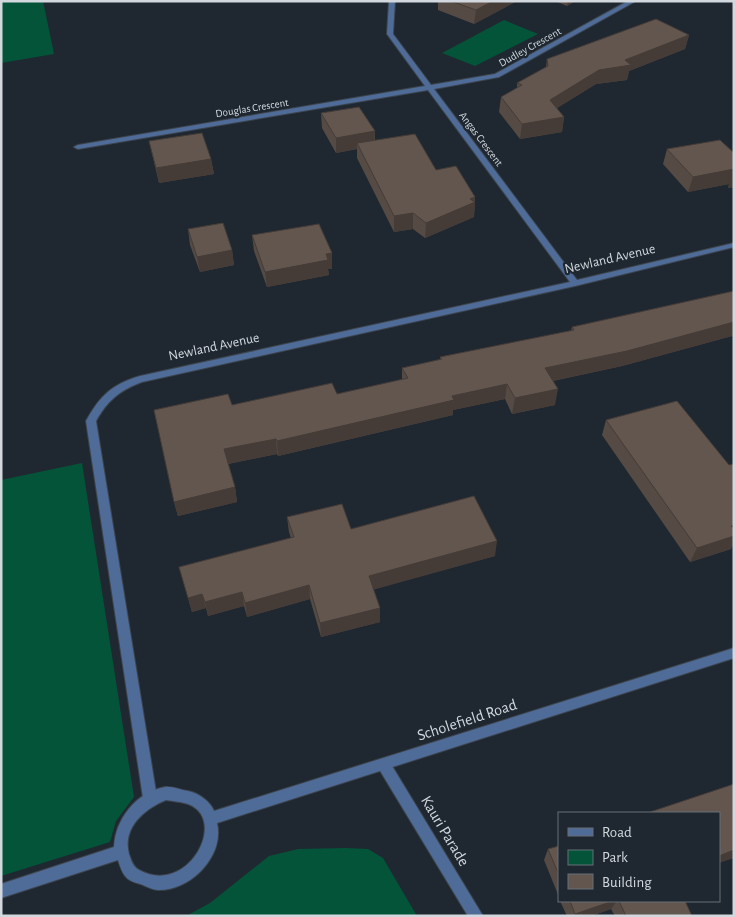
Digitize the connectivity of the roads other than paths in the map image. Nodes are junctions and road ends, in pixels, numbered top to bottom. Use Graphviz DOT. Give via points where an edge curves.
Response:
graph roads {
  1 [pos="392,1"];
  2 [pos="633,1"];
  3 [pos="429,89"];
  4 [pos="78,147"];
  5 [pos="734,245"];
  6 [pos="575,283"];
  7 [pos="734,653"];
  8 [pos="384,765"];
  9 [pos="150,798"];
  10 [pos="210,819"];
  11 [pos="121,852"];
  12 [pos="1,892"];
  13 [pos="476,916"];
  1 -- 3 [label="street, Angas Crescent" via="390,34"];
  2 -- 3 [label="street, Dudley Crescent" via="496,76"];
  3 -- 4 [label="street, Douglas Crescent"];
  3 -- 6 [label="street, Angas Crescent"];
  5 -- 6 [label="street, Newland Avenue"];
  6 -- 9 [label="street, Newland Avenue" via="140,379 116,388 104,400 91,421"];
  7 -- 8 [label="street, Scholefield Road"];
  8 -- 10 [label="street, Scholefield Road"];
  8 -- 13 [label="street, Kauri Parade"];
  9 -- 10 [label="street" via="181,793 206,808"];
  9 -- 11 [label="street" via="128,821 122,836"];
  10 -- 11 [label="street" via="213,833 210,850 188,877 173,884 157,885 142,881 130,872"];
  11 -- 12 [label="street"];
}
